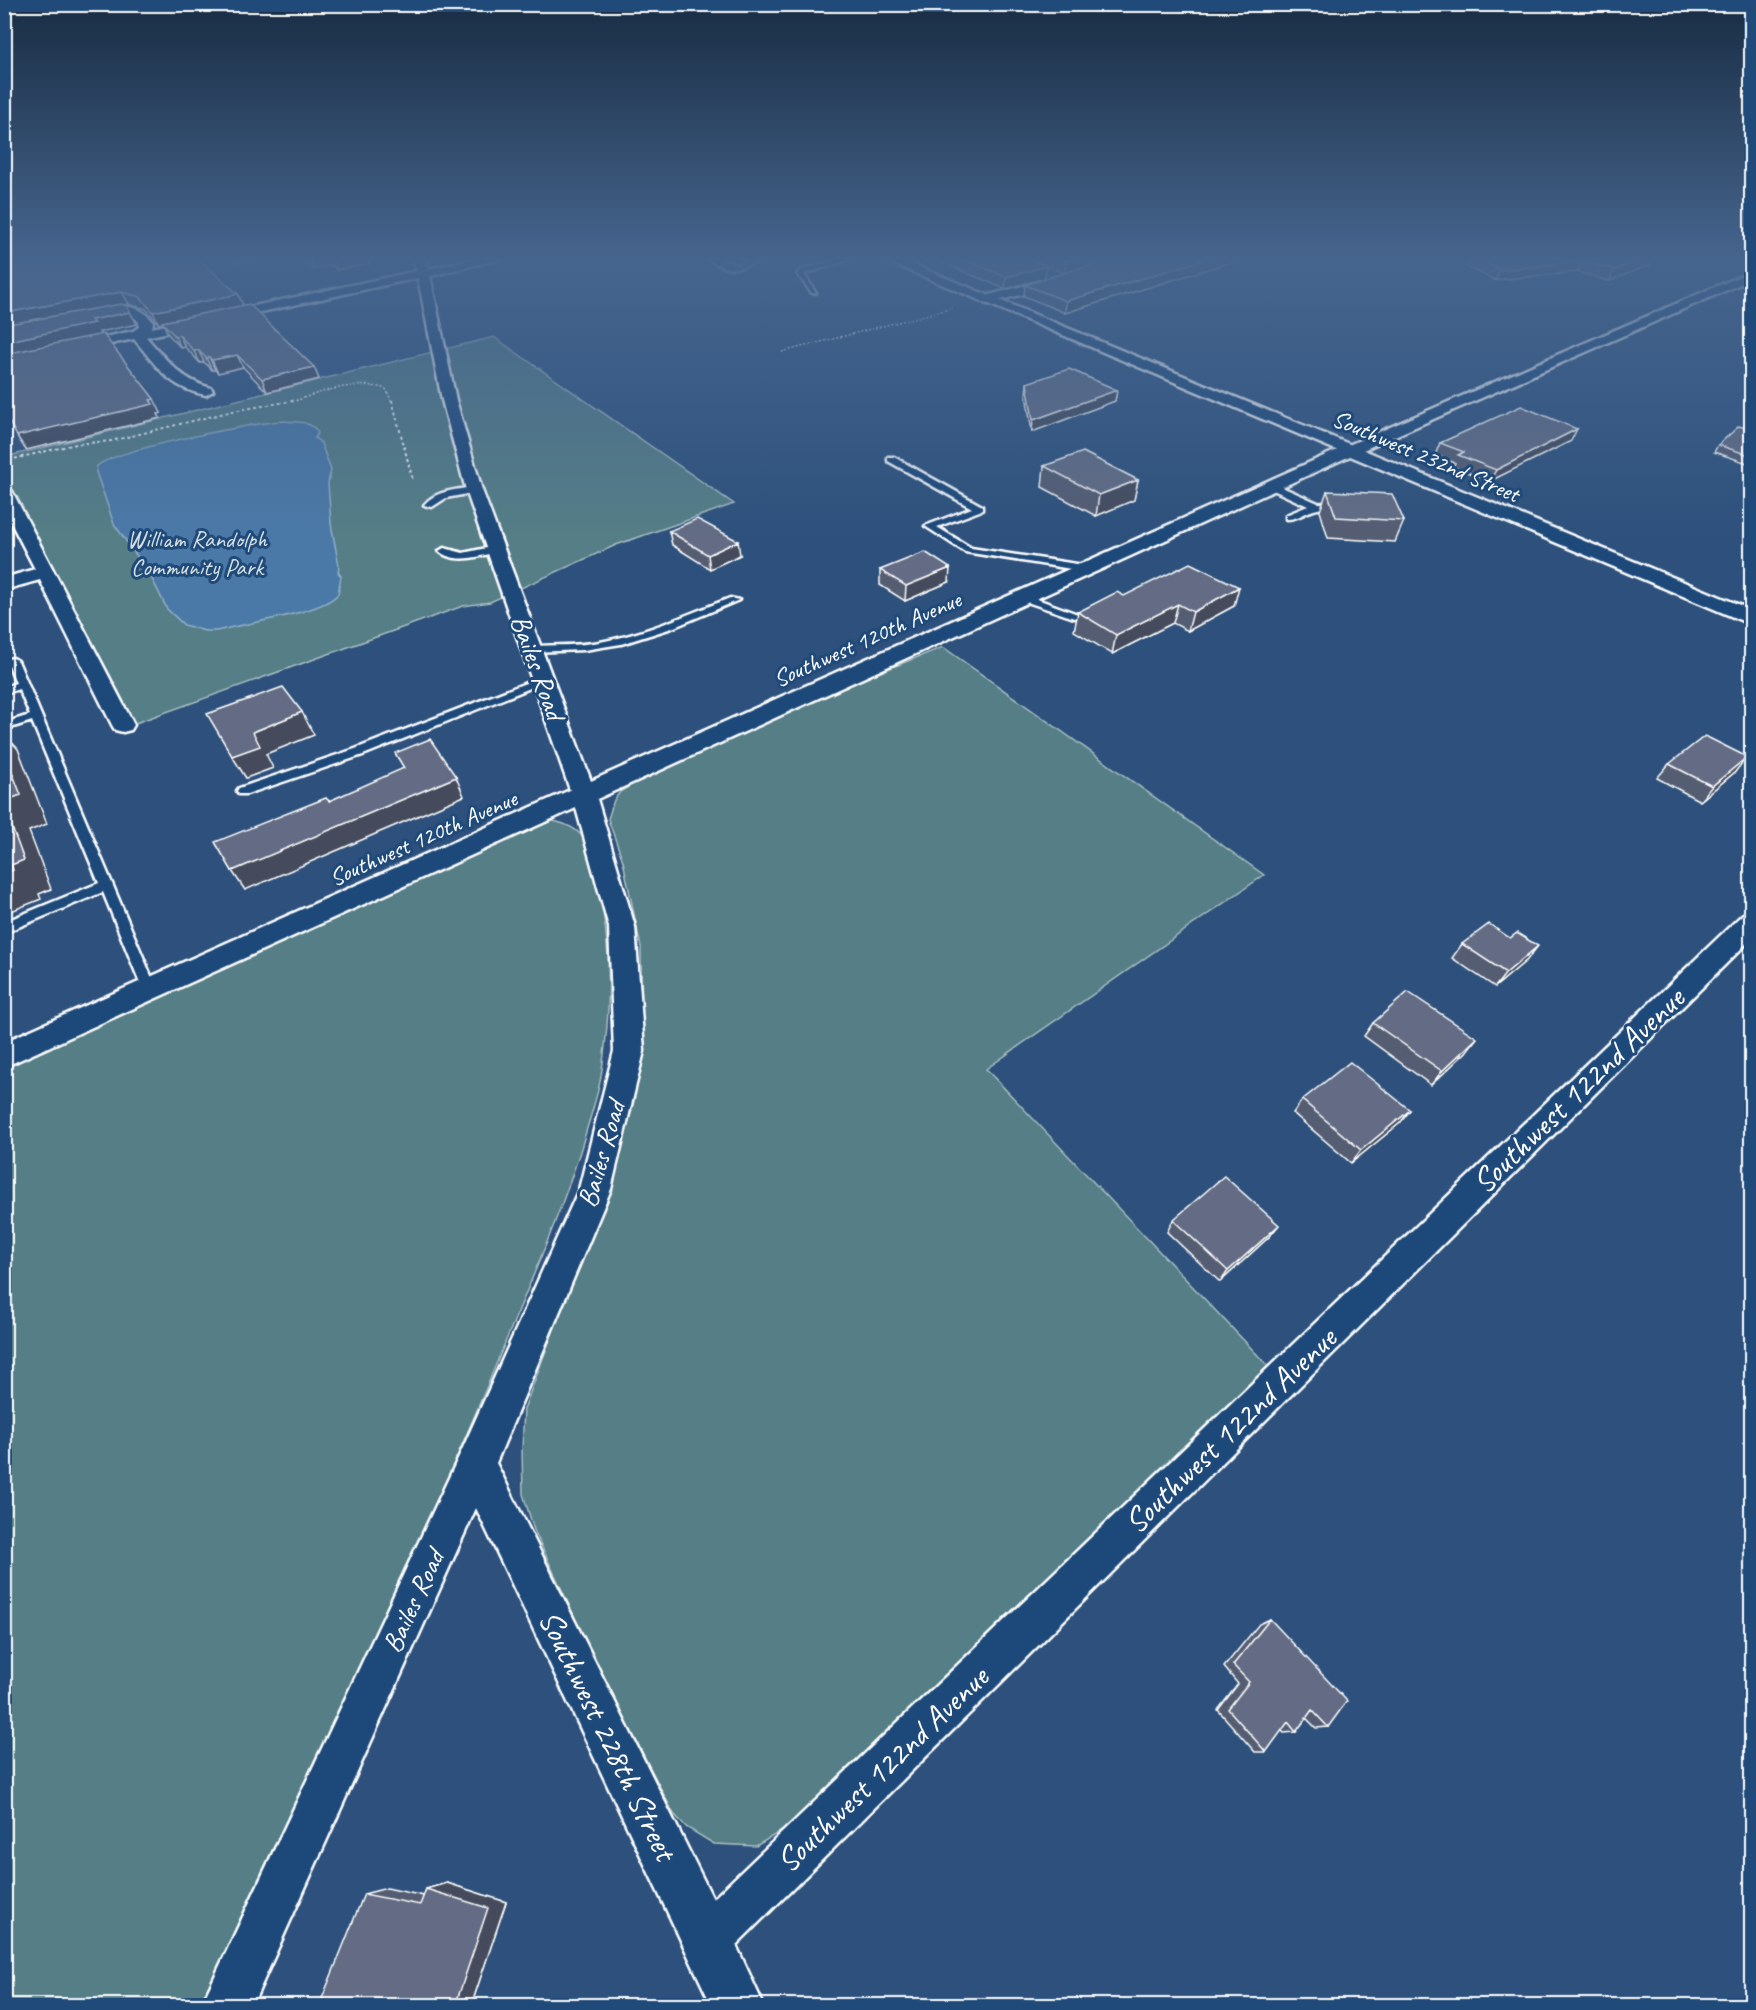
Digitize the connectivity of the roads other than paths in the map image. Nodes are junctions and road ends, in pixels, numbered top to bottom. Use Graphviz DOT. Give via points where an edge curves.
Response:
graph roads {
  1 [pos="62,351"];
  2 [pos="151,351"];
  3 [pos="439,351"];
  4 [pos="1109,351"];
  5 [pos="1578,351"];
  6 [pos="4,363"];
  7 [pos="206,391"];
  8 [pos="1351,451"];
  9 [pos="891,459"];
  10 [pos="1274,487"];
  11 [pos="474,490"];
  12 [pos="4,491"];
  13 [pos="429,505"];
  14 [pos="1316,506"];
  15 [pos="1350,507"];
  16 [pos="1289,517"];
  17 [pos="496,549"];
  18 [pos="444,552"];
  19 [pos="1090,569"];
  20 [pos="46,572"];
  21 [pos="4,584"];
  22 [pos="1025,598"];
  23 [pos="734,600"];
  24 [pos="1078,616"];
  25 [pos="1752,618"];
  26 [pos="531,649"];
  27 [pos="4,663"];
  28 [pos="544,679"];
  29 [pos="23,684"];
  30 [pos="4,691"];
  31 [pos="37,716"];
  32 [pos="123,725"];
  33 [pos="4,727"];
  34 [pos="243,791"];
  35 [pos="584,795"];
  36 [pos="107,885"];
  37 [pos="1752,921"];
  38 [pos="4,928"];
  39 [pos="150,990"];
  40 [pos="4,1055"];
  41 [pos="476,1464"];
  42 [pos="708,1938"];
  43 [pos="226,2006"];
  44 [pos="739,2006"];
  1 -- 6 [label="street"];
  2 -- 7 [label="street" via="179,382"];
  3 -- 11 [label="street, Bailes Road"];
  4 -- 8 [label="street, Southwest 232nd Street"];
  5 -- 8 [label="street, Southwest 120th Avenue"];
  8 -- 10 [label="street, Southwest 120th Avenue"];
  8 -- 25 [label="street, Southwest 232nd Street"];
  9 -- 19 [label="lane" via="979,508 930,526 968,550"];
  10 -- 14 [label="lane"];
  10 -- 19 [label="street, Southwest 120th Avenue"];
  11 -- 13 [label="lane" via="439,497"];
  11 -- 17 [label="street, Bailes Road"];
  12 -- 20 [label="street"];
  14 -- 15 [label="lane"];
  14 -- 16 [label="lane"];
  17 -- 18 [label="lane" via="459,556"];
  17 -- 26 [label="street, Bailes Road"];
  19 -- 22 [label="street, Southwest 120th Avenue"];
  20 -- 21 [label="street"];
  20 -- 32 [label="street"];
  22 -- 24 [label="lane"];
  22 -- 35 [label="street, Southwest 120th Avenue"];
  23 -- 26 [label="lane" via="604,644"];
  26 -- 28 [label="street, Bailes Road"];
  27 -- 29 [label="lane" via="13,661"];
  28 -- 34 [label="lane" via="359,752"];
  28 -- 35 [label="street, Bailes Road"];
  29 -- 30 [label="lane"];
  29 -- 31 [label="lane"];
  31 -- 33 [label="lane"];
  31 -- 36 [label="lane"];
  35 -- 39 [label="street, Southwest 120th Avenue"];
  35 -- 41 [label="street, Bailes Road" via="622,927 629,1052 595,1189"];
  36 -- 38 [label="lane"];
  36 -- 39 [label="lane"];
  37 -- 42 [label="street, Southwest 122nd Avenue"];
  39 -- 40 [label="street, Southwest 120th Avenue"];
  41 -- 42 [label="street, Southwest 228th Street"];
  41 -- 43 [label="street, Bailes Road"];
  42 -- 44 [label="street, Southwest 228th Street"];
}
